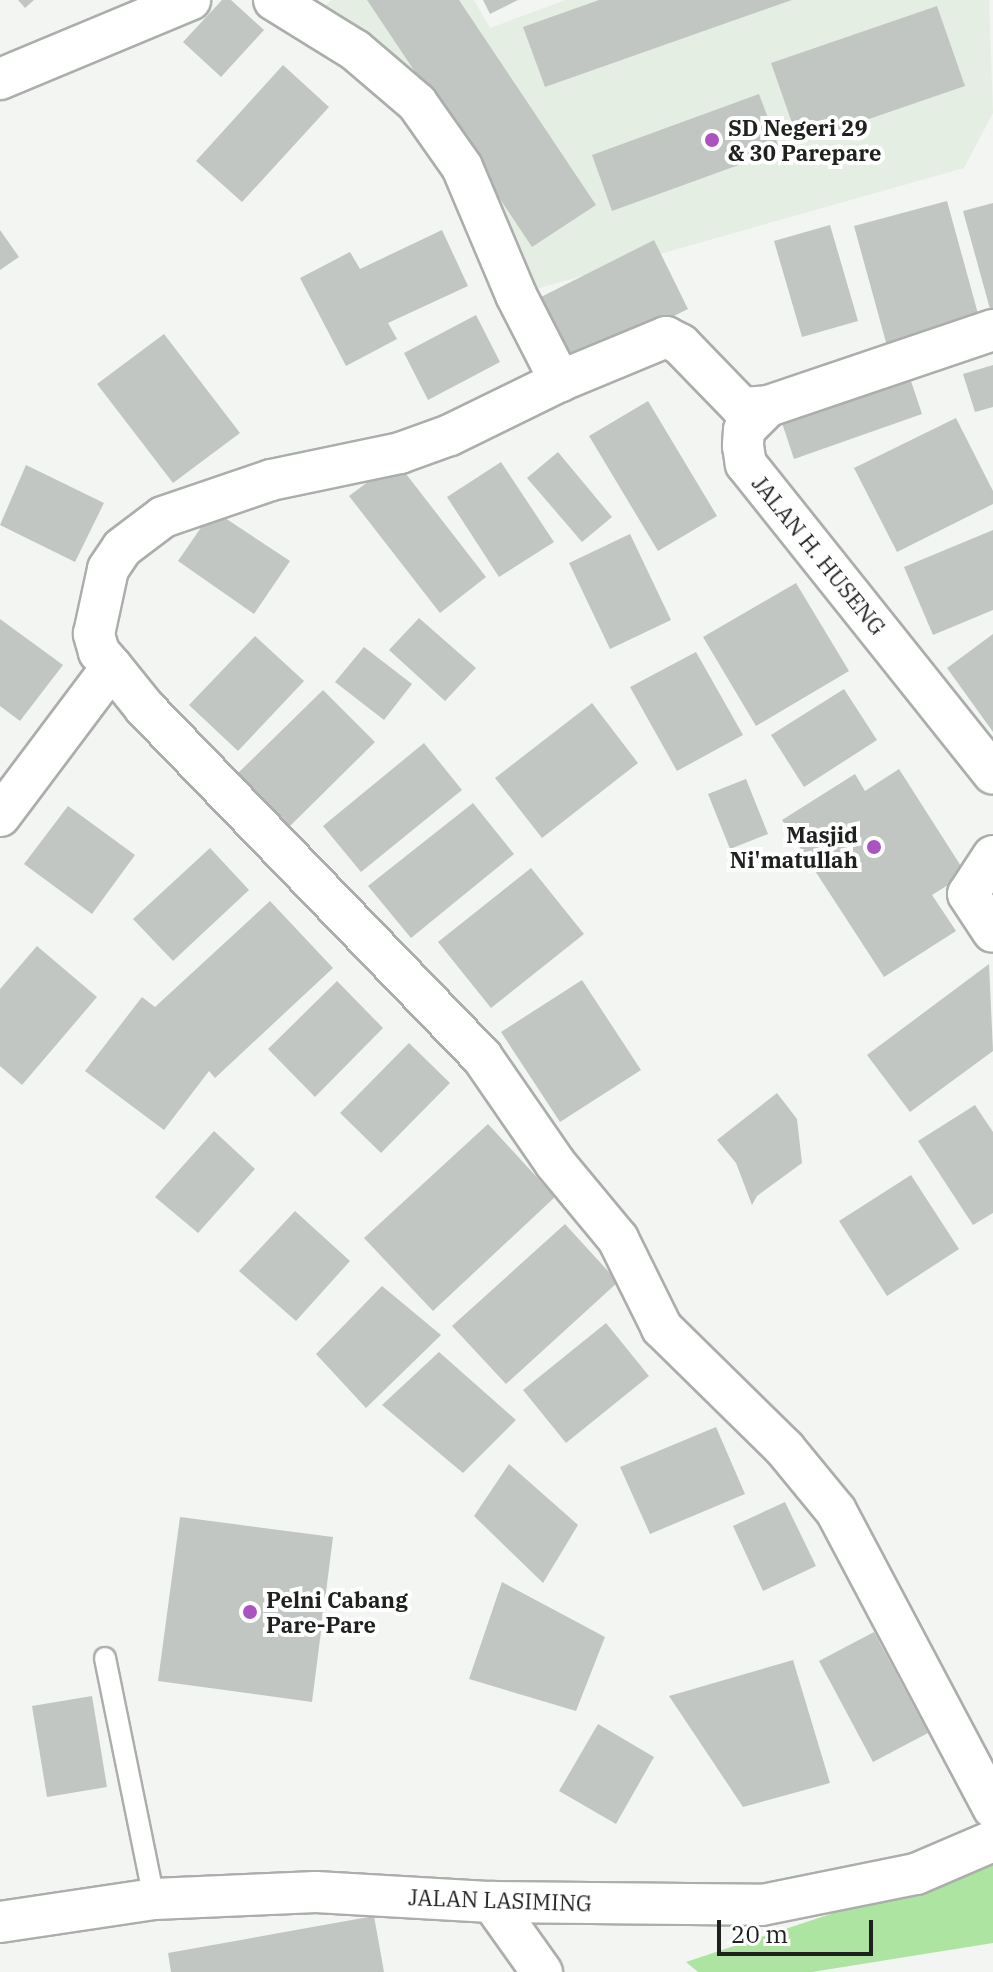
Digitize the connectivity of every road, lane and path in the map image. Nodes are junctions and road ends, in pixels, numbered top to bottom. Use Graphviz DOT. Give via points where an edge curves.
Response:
graph roads {
  1 [pos="190,0"];
  2 [pos="274,0"];
  3 [pos="0,79"];
  4 [pos="993,330"];
  5 [pos="560,381"];
  6 [pos="768,406"];
  7 [pos="112,667"];
  8 [pos="993,773"];
  9 [pos="0,816"];
  10 [pos="993,856"];
  11 [pos="993,932"];
  12 [pos="105,1658"];
  13 [pos="993,1808"];
  14 [pos="993,1841"];
  15 [pos="154,1899"];
  16 [pos="492,1902"];
  17 [pos="0,1922"];
  18 [pos="542,1972"];
  1 -- 3 [label="street"];
  2 -- 5 [label="street" via="355,50 417,103 462,167 516,295"];
  4 -- 6 [label="street"];
  5 -- 6 [label="street" via="666,337 680,344 742,408"];
  5 -- 7 [label="street" via="450,435 400,453 271,480 185,505 163,517 122,548 108,569 94,634 99,652"];
  6 -- 8 [label="street, JALAN H. HUSENG" via="744,430 746,464"];
  7 -- 9 [label="street"];
  7 -- 13 [label="street" via="145,708 482,1057 555,1163 618,1239 662,1328 785,1449 836,1511"];
  10 -- 11 [label="street" via="968,894"];
  12 -- 15 [label="lane"];
  14 -- 16 [label="street, JALAN LASIMING" via="916,1874 762,1905"];
  15 -- 16 [label="street, JALAN LASIMING" via="316,1892"];
  15 -- 17 [label="street, JALAN LASIMING"];
  16 -- 18 [label="street"];
}
